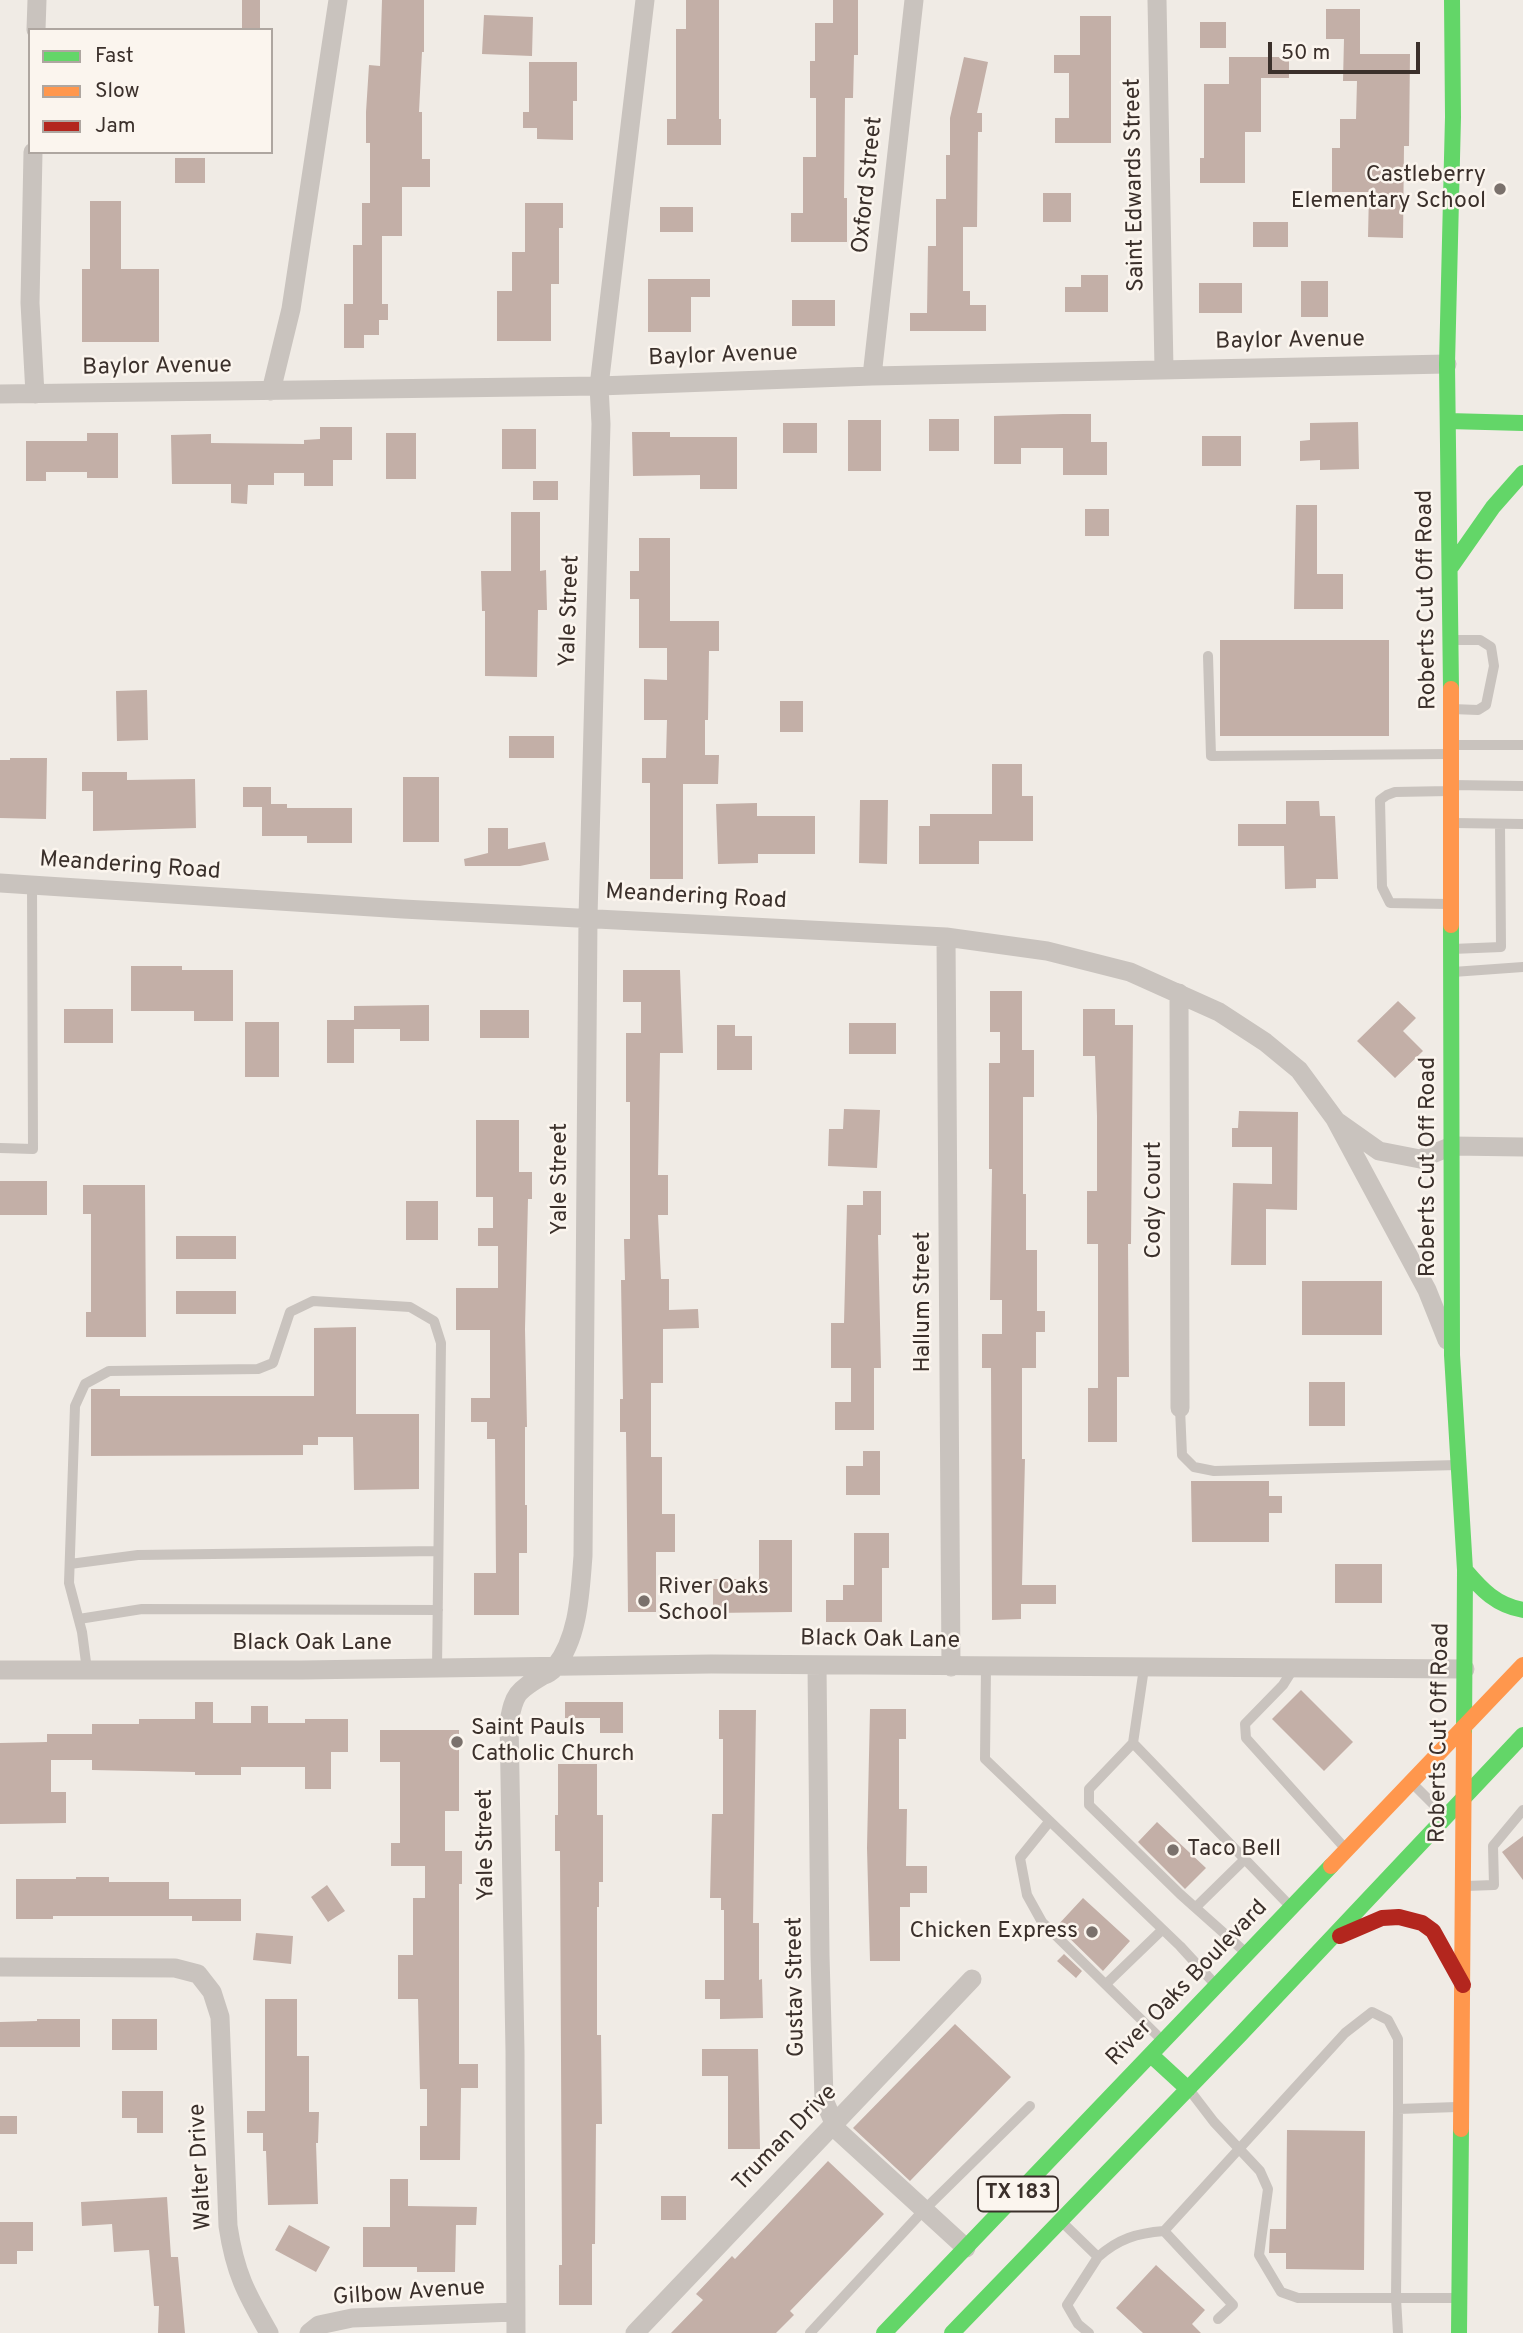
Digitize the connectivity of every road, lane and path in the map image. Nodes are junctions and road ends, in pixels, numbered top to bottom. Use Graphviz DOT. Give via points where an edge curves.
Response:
graph roads {
  1 [pos="37,0"];
  2 [pos="338,0"];
  3 [pos="645,0"];
  4 [pos="915,0"];
  5 [pos="1157,0"];
  6 [pos="1452,0"];
  7 [pos="36,28"];
  8 [pos="33,154"];
  9 [pos="1447,364"];
  10 [pos="1164,369"];
  11 [pos="872,376"];
  12 [pos="600,386"];
  13 [pos="271,391"];
  14 [pos="0,394"];
  15 [pos="35,394"];
  16 [pos="1448,421"];
  17 [pos="1523,423"];
  18 [pos="1523,473"];
  19 [pos="1451,567"];
  20 [pos="1451,640"];
  21 [pos="1208,656"];
  22 [pos="1451,709"];
  23 [pos="1523,745"];
  24 [pos="1451,749"];
  25 [pos="1523,786"];
  26 [pos="1452,788"];
  27 [pos="1452,823"];
  28 [pos="1523,824"];
  29 [pos="1500,825"];
  30 [pos="0,883"];
  31 [pos="32,885"];
  32 [pos="1452,904"];
  33 [pos="588,918"];
  34 [pos="946,937"];
  35 [pos="1452,949"];
  36 [pos="1523,967"];
  37 [pos="1452,972"];
  38 [pos="1179,993"];
  39 [pos="1335,1119"];
  40 [pos="1451,1146"];
  41 [pos="1523,1147"];
  42 [pos="0,1148"];
  43 [pos="1452,1355"];
  44 [pos="1180,1408"];
  45 [pos="1458,1465"];
  46 [pos="438,1551"];
  47 [pos="70,1564"];
  48 [pos="1465,1570"];
  49 [pos="438,1610"];
  50 [pos="1523,1610"];
  51 [pos="79,1619"];
  52 [pos="817,1665"];
  53 [pos="1523,1665"];
  54 [pos="556,1666"];
  55 [pos="951,1667"];
  56 [pos="986,1667"];
  57 [pos="437,1668"];
  58 [pos="1144,1668"];
  59 [pos="1293,1668"];
  60 [pos="1465,1669"];
  61 [pos="0,1670"];
  62 [pos="87,1670"];
  63 [pos="1465,1727"];
  64 [pos="1523,1735"];
  65 [pos="1133,1743"];
  66 [pos="1410,1781"];
  67 [pos="1464,1799"];
  68 [pos="1523,1810"];
  69 [pos="1446,1817"];
  70 [pos="1049,1822"];
  71 [pos="1346,1850"];
  72 [pos="1245,1859"];
  73 [pos="1462,1886"];
  74 [pos="1196,1907"];
  75 [pos="1292,1907"];
  76 [pos="1162,1930"];
  77 [pos="1329,1940"];
  78 [pos="1247,1954"];
  79 [pos="0,1967"];
  80 [pos="972,1979"];
  81 [pos="1106,1984"];
  82 [pos="1216,1985"];
  83 [pos="1463,1985"];
  84 [pos="1163,2041"];
  85 [pos="1151,2055"];
  86 [pos="1188,2089"];
  87 [pos="1030,2106"];
  88 [pos="1462,2106"];
  89 [pos="1398,2109"];
  90 [pos="834,2124"];
  91 [pos="1239,2149"];
  92 [pos="923,2211"];
  93 [pos="1060,2220"];
  94 [pos="1164,2231"];
  95 [pos="966,2248"];
  96 [pos="1098,2258"];
  97 [pos="1396,2298"];
  98 [pos="1460,2298"];
  99 [pos="515,2312"];
  100 [pos="1218,2319"];
  101 [pos="269,2333"];
  102 [pos="309,2333"];
  103 [pos="516,2333"];
  104 [pos="635,2333"];
  105 [pos="810,2333"];
  106 [pos="884,2333"];
  107 [pos="952,2333"];
  108 [pos="1089,2333"];
  109 [pos="1398,2333"];
  110 [pos="1459,2333"];
  1 -- 7 [label="street"];
  2 -- 13 [label="street" via="290,309"];
  3 -- 12 [label="street, Yale Street"];
  4 -- 11 [label="street, Oxford Street"];
  5 -- 10 [label="street, Saint Edwards Street"];
  6 -- 9 [label="street, Roberts Cut Off Road"];
  8 -- 15 [label="street" via="30,303"];
  9 -- 10 [label="street, Baylor Avenue"];
  9 -- 16 [label="street, Roberts Cut Off Road"];
  10 -- 11 [label="street, Baylor Avenue"];
  11 -- 12 [label="street, Baylor Avenue"];
  12 -- 13 [label="street, Baylor Avenue"];
  12 -- 33 [label="street, Yale Street"];
  13 -- 15 [label="street, Baylor Avenue"];
  14 -- 15 [label="street, Baylor Avenue"];
  16 -- 17 [label="street"];
  16 -- 19 [label="street, Roberts Cut Off Road"];
  18 -- 19 [label="street"];
  19 -- 20 [label="street, Roberts Cut Off Road"];
  20 -- 22 [label="street, Roberts Cut Off Road"];
  20 -- 22 [label="lane" via="1479,639 1491,647 1494,666 1486,705 1478,710"];
  21 -- 24 [label="lane" via="1211,756"];
  22 -- 24 [label="street, Roberts Cut Off Road"];
  23 -- 24 [label="lane"];
  24 -- 26 [label="street, Roberts Cut Off Road"];
  25 -- 26 [label="lane"];
  26 -- 27 [label="street, Roberts Cut Off Road"];
  26 -- 32 [label="lane" via="1395,792 1380,800 1382,887 1390,903"];
  27 -- 29 [label="lane"];
  27 -- 32 [label="street, Roberts Cut Off Road"];
  28 -- 29 [label="lane"];
  29 -- 35 [label="lane" via="1501,947"];
  30 -- 31 [label="street, Meandering Road"];
  31 -- 33 [label="street, Meandering Road"];
  31 -- 42 [label="lane" via="33,1149"];
  32 -- 35 [label="street, Roberts Cut Off Road"];
  33 -- 34 [label="street, Meandering Road"];
  33 -- 54 [label="street, Yale Street" via="583,1556 569,1641"];
  34 -- 38 [label="street, Meandering Road" via="1047,951 1130,972"];
  34 -- 55 [label="street, Hallum Street"];
  35 -- 37 [label="street, Roberts Cut Off Road"];
  36 -- 37 [label="lane"];
  37 -- 40 [label="street, Roberts Cut Off Road"];
  38 -- 39 [label="street, Meandering Road" via="1265,1042 1299,1070"];
  38 -- 44 [label="street, Cody Court"];
  39 -- 40 [label="street, Meandering Road" via="1379,1151 1420,1158"];
  39 -- 43 [label="street, Meandering Road" via="1427,1290"];
  40 -- 41 [label="street"];
  40 -- 43 [label="street, Roberts Cut Off Road"];
  43 -- 45 [label="street, Roberts Cut Off Road"];
  44 -- 45 [label="lane" via="1182,1455 1194,1467 1214,1471"];
  45 -- 48 [label="street, Roberts Cut Off Road"];
  46 -- 47 [label="lane" via="138,1555"];
  46 -- 47 [label="lane" via="441,1343 435,1321 410,1307 313,1301 290,1312 273,1363 258,1369 109,1371 85,1384 75,1406"];
  46 -- 49 [label="lane"];
  47 -- 51 [label="lane" via="69,1583"];
  48 -- 50 [label="street" via="1488,1597"];
  48 -- 60 [label="street, Roberts Cut Off Road"];
  49 -- 51 [label="lane" via="142,1609"];
  49 -- 57 [label="lane"];
  51 -- 62 [label="lane"];
  52 -- 54 [label="street, Black Oak Lane"];
  52 -- 55 [label="street, Black Oak Lane"];
  52 -- 90 [label="street, Gustav Street" via="824,2100"];
  53 -- 63 [label="street, River Oaks Boulevard / TX 183"];
  54 -- 57 [label="street, Black Oak Lane"];
  54 -- 99 [label="street, Yale Street" via="520,1689 513,1698 509,1722"];
  55 -- 56 [label="street, Black Oak Lane"];
  56 -- 58 [label="street, Black Oak Lane"];
  56 -- 70 [label="lane" via="985,1759"];
  57 -- 62 [label="street, Black Oak Lane"];
  58 -- 59 [label="street, Black Oak Lane"];
  58 -- 65 [label="lane"];
  59 -- 60 [label="street, Black Oak Lane"];
  59 -- 71 [label="lane" via="1245,1724 1246,1738"];
  60 -- 63 [label="street, Roberts Cut Off Road"];
  61 -- 62 [label="street, Black Oak Lane"];
  63 -- 66 [label="street, River Oaks Boulevard / TX 183"];
  63 -- 67 [label="street, Roberts Cut Off Road"];
  64 -- 67 [label="street, TX 183"];
  65 -- 72 [label="lane"];
  65 -- 74 [label="lane" via="1089,1789 1089,1805"];
  66 -- 69 [label="lane"];
  66 -- 71 [label="street, River Oaks Boulevard / TX 183"];
  67 -- 69 [label="street, TX 183"];
  67 -- 73 [label="street, Roberts Cut Off Road"];
  68 -- 73 [label="lane" via="1493,1846 1494,1885"];
  69 -- 77 [label="street, TX 183"];
  70 -- 76 [label="lane"];
  70 -- 81 [label="lane" via="1020,1858 1027,1895 1042,1922"];
  71 -- 75 [label="street, River Oaks Boulevard / TX 183"];
  72 -- 74 [label="lane"];
  72 -- 75 [label="lane"];
  73 -- 83 [label="street, Roberts Cut Off Road"];
  74 -- 78 [label="lane"];
  75 -- 78 [label="street, River Oaks Boulevard / TX 183"];
  76 -- 81 [label="lane"];
  76 -- 82 [label="lane"];
  77 -- 83 [label="street" via="1382,1918 1422,1923 1433,1931"];
  77 -- 86 [label="street, TX 183"];
  78 -- 82 [label="street, River Oaks Boulevard / TX 183"];
  79 -- 101 [label="street, Walter Drive" via="175,1968 198,1974 212,1992 220,2017 233,2258 243,2288"];
  80 -- 90 [label="street, Truman Drive"];
  81 -- 84 [label="lane"];
  82 -- 84 [label="street, River Oaks Boulevard / TX 183"];
  83 -- 88 [label="street, Roberts Cut Off Road"];
  84 -- 85 [label="street, River Oaks Boulevard / TX 183"];
  85 -- 86 [label="street"];
  85 -- 95 [label="street, River Oaks Boulevard / TX 183"];
  86 -- 91 [label="lane"];
  86 -- 93 [label="street, TX 183"];
  87 -- 92 [label="lane"];
  88 -- 89 [label="lane"];
  88 -- 98 [label="street, Roberts Cut Off Road"];
  89 -- 91 [label="lane" via="1398,2039 1388,2020 1372,2012 1345,2033"];
  89 -- 97 [label="lane"];
  90 -- 92 [label="street, Gustav Street"];
  90 -- 104 [label="street, Truman Drive"];
  91 -- 94 [label="lane"];
  91 -- 97 [label="lane" via="1260,2171 1268,2189 1259,2255 1281,2292 1298,2298"];
  92 -- 95 [label="street, Gustav Street"];
  92 -- 105 [label="lane"];
  93 -- 96 [label="lane"];
  93 -- 107 [label="street, TX 183"];
  94 -- 96 [label="lane" via="1113,2243"];
  94 -- 100 [label="lane" via="1233,2305"];
  95 -- 106 [label="street, River Oaks Boulevard / TX 183"];
  96 -- 108 [label="lane" via="1067,2305"];
  97 -- 98 [label="lane"];
  97 -- 109 [label="lane"];
  98 -- 110 [label="street, Roberts Cut Off Road"];
  99 -- 102 [label="street, Gilbow Avenue" via="352,2318 319,2325"];
  99 -- 103 [label="street, Yale Street"];
}
